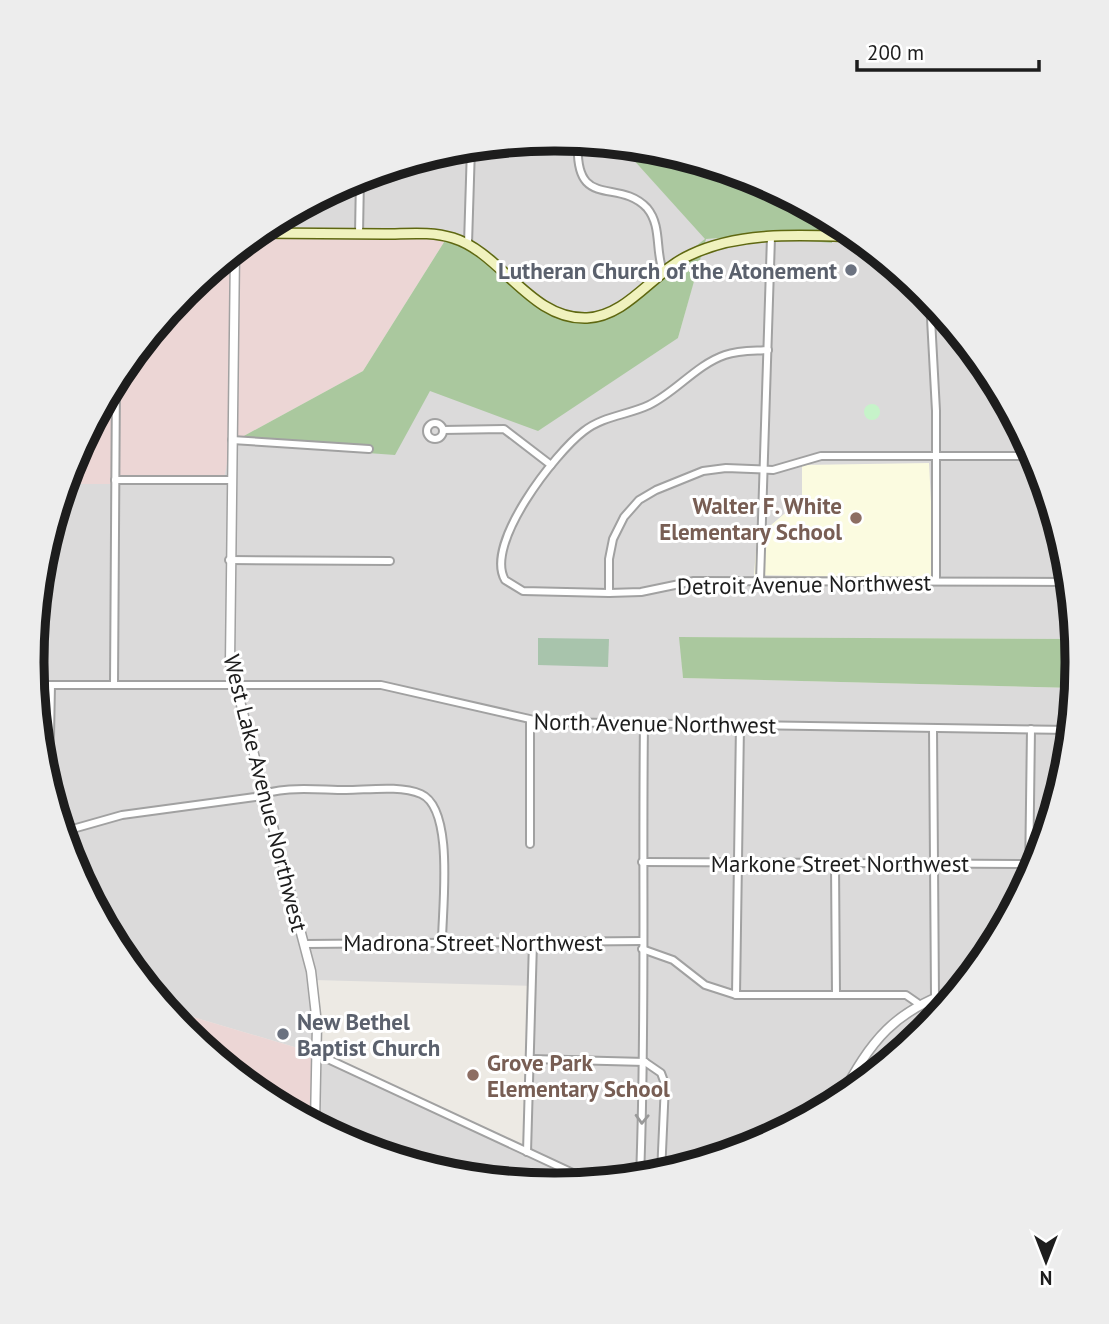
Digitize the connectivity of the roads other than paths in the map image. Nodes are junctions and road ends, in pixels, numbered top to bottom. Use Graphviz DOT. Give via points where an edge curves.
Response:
graph roads {
  1 [pos="578,152"];
  2 [pos="471,159"];
  3 [pos="360,190"];
  4 [pos="277,233"];
  5 [pos="359,234"];
  6 [pos="771,237"];
  7 [pos="838,237"];
  8 [pos="468,244"];
  9 [pos="235,264"];
  10 [pos="663,271"];
  11 [pos="931,316"];
  12 [pos="768,350"];
  13 [pos="116,401"];
  14 [pos="443,430"];
  15 [pos="232,440"];
  16 [pos="369,449"];
  17 [pos="936,456"];
  18 [pos="1021,456"];
  19 [pos="551,465"];
  20 [pos="762,470"];
  21 [pos="115,480"];
  22 [pos="231,480"];
  23 [pos="229,560"];
  24 [pos="390,561"];
  25 [pos="761,581"];
  26 [pos="936,581"];
  27 [pos="1059,582"];
  28 [pos="609,593"];
  29 [pos="45,685"];
  30 [pos="51,685"];
  31 [pos="114,685"];
  32 [pos="234,685"];
  33 [pos="530,721"];
  34 [pos="644,724"];
  35 [pos="740,725"];
  36 [pos="933,728"];
  37 [pos="1031,730"];
  38 [pos="1061,730"];
  39 [pos="50,740"];
  40 [pos="263,793"];
  41 [pos="72,829"];
  42 [pos="1033,840"];
  43 [pos="530,844"];
  44 [pos="642,862"];
  45 [pos="738,864"];
  46 [pos="835,864"];
  47 [pos="933,864"];
  48 [pos="1023,864"];
  49 [pos="442,942"];
  50 [pos="533,942"];
  51 [pos="305,944"];
  52 [pos="642,945"];
  53 [pos="943,994"];
  54 [pos="736,995"];
  55 [pos="836,995"];
  56 [pos="934,997"];
  57 [pos="919,1004"];
  58 [pos="317,1054"];
  59 [pos="531,1059"];
  60 [pos="645,1062"];
  61 [pos="859,1072"];
  62 [pos="315,1113"];
  63 [pos="527,1152"];
  64 [pos="662,1161"];
  65 [pos="641,1165"];
  66 [pos="572,1172"];
  1 -- 10 [label="street" via="578,166 589,184 605,193 632,198 648,210 656,226"];
  2 -- 8 [label="street"];
  3 -- 5 [label="street"];
  4 -- 5 [label="main road"];
  5 -- 8 [label="main road" via="436,235"];
  6 -- 7 [label="main road"];
  6 -- 10 [label="main road" via="714,245"];
  6 -- 12 [label="street"];
  8 -- 10 [label="main road" via="537,300 577,317 596,317 615,309"];
  9 -- 15 [label="street, West Lake Avenue Northwest"];
  11 -- 17 [label="street"];
  12 -- 19 [label="street, Detroit Avenue Northwest" via="738,351 713,360 652,404 587,428"];
  12 -- 20 [label="street"];
  13 -- 21 [label="street"];
  14 -- 19 [label="street" via="504,429"];
  15 -- 16 [label="street"];
  15 -- 22 [label="street, West Lake Avenue Northwest"];
  17 -- 18 [label="street"];
  17 -- 20 [label="street" via="821,456"];
  17 -- 26 [label="street"];
  19 -- 28 [label="street, Detroit Avenue Northwest" via="529,494 502,550 502,574 510,585 523,591"];
  20 -- 25 [label="street"];
  20 -- 28 [label="street" via="703,471 639,500 613,539"];
  21 -- 22 [label="street"];
  21 -- 31 [label="street"];
  22 -- 23 [label="street, West Lake Avenue Northwest"];
  23 -- 24 [label="street"];
  23 -- 32 [label="street, West Lake Avenue Northwest" via="228,640"];
  25 -- 26 [label="street, Detroit Avenue Northwest"];
  25 -- 28 [label="street, Detroit Avenue Northwest" via="694,581"];
  26 -- 27 [label="street, Detroit Avenue Northwest"];
  29 -- 30 [label="street, North Avenue Northwest"];
  30 -- 31 [label="street, North Avenue Northwest"];
  30 -- 39 [label="street"];
  31 -- 32 [label="street, North Avenue Northwest"];
  32 -- 33 [label="street, North Avenue Northwest" via="381,685"];
  32 -- 40 [label="street, West Lake Avenue Northwest"];
  33 -- 34 [label="street, North Avenue Northwest"];
  33 -- 43 [label="street"];
  34 -- 35 [label="street, North Avenue Northwest"];
  34 -- 44 [label="street"];
  35 -- 36 [label="street, North Avenue Northwest"];
  35 -- 45 [label="street"];
  36 -- 37 [label="street, North Avenue Northwest"];
  36 -- 47 [label="street"];
  37 -- 38 [label="street, North Avenue Northwest"];
  37 -- 42 [label="street"];
  40 -- 41 [label="street" via="122,815"];
  40 -- 49 [label="street" via="409,791 428,798 438,812 443,838"];
  40 -- 51 [label="street, West Lake Avenue Northwest"];
  44 -- 45 [label="street, Markone Street Northwest"];
  44 -- 52 [label="street"];
  45 -- 46 [label="street, Markone Street Northwest"];
  45 -- 54 [label="street"];
  46 -- 47 [label="street, Markone Street Northwest"];
  46 -- 55 [label="street"];
  47 -- 48 [label="street, Markone Street Northwest"];
  47 -- 56 [label="street"];
  49 -- 50 [label="street, Madrona Street Northwest"];
  49 -- 51 [label="street, Madrona Street Northwest"];
  50 -- 52 [label="street, Madrona Street Northwest"];
  50 -- 59 [label="street"];
  51 -- 58 [label="street, West Lake Avenue Northwest" via="315,998"];
  52 -- 54 [label="street, Madrona Street Northwest" via="673,960 705,985"];
  52 -- 60 [label="street"];
  53 -- 56 [label="street"];
  54 -- 55 [label="street, Madrona Street Northwest"];
  55 -- 57 [label="street, Madrona Street Northwest" via="906,995"];
  56 -- 57 [label="street"];
  57 -- 61 [label="street" via="877,1037"];
  58 -- 62 [label="street, West Lake Avenue Northwest"];
  58 -- 63 [label="street"];
  59 -- 60 [label="street"];
  59 -- 63 [label="street"];
  60 -- 64 [label="street" via="661,1073 665,1084"];
  60 -- 65 [label="street, one-way"];
  63 -- 66 [label="street"];
}
